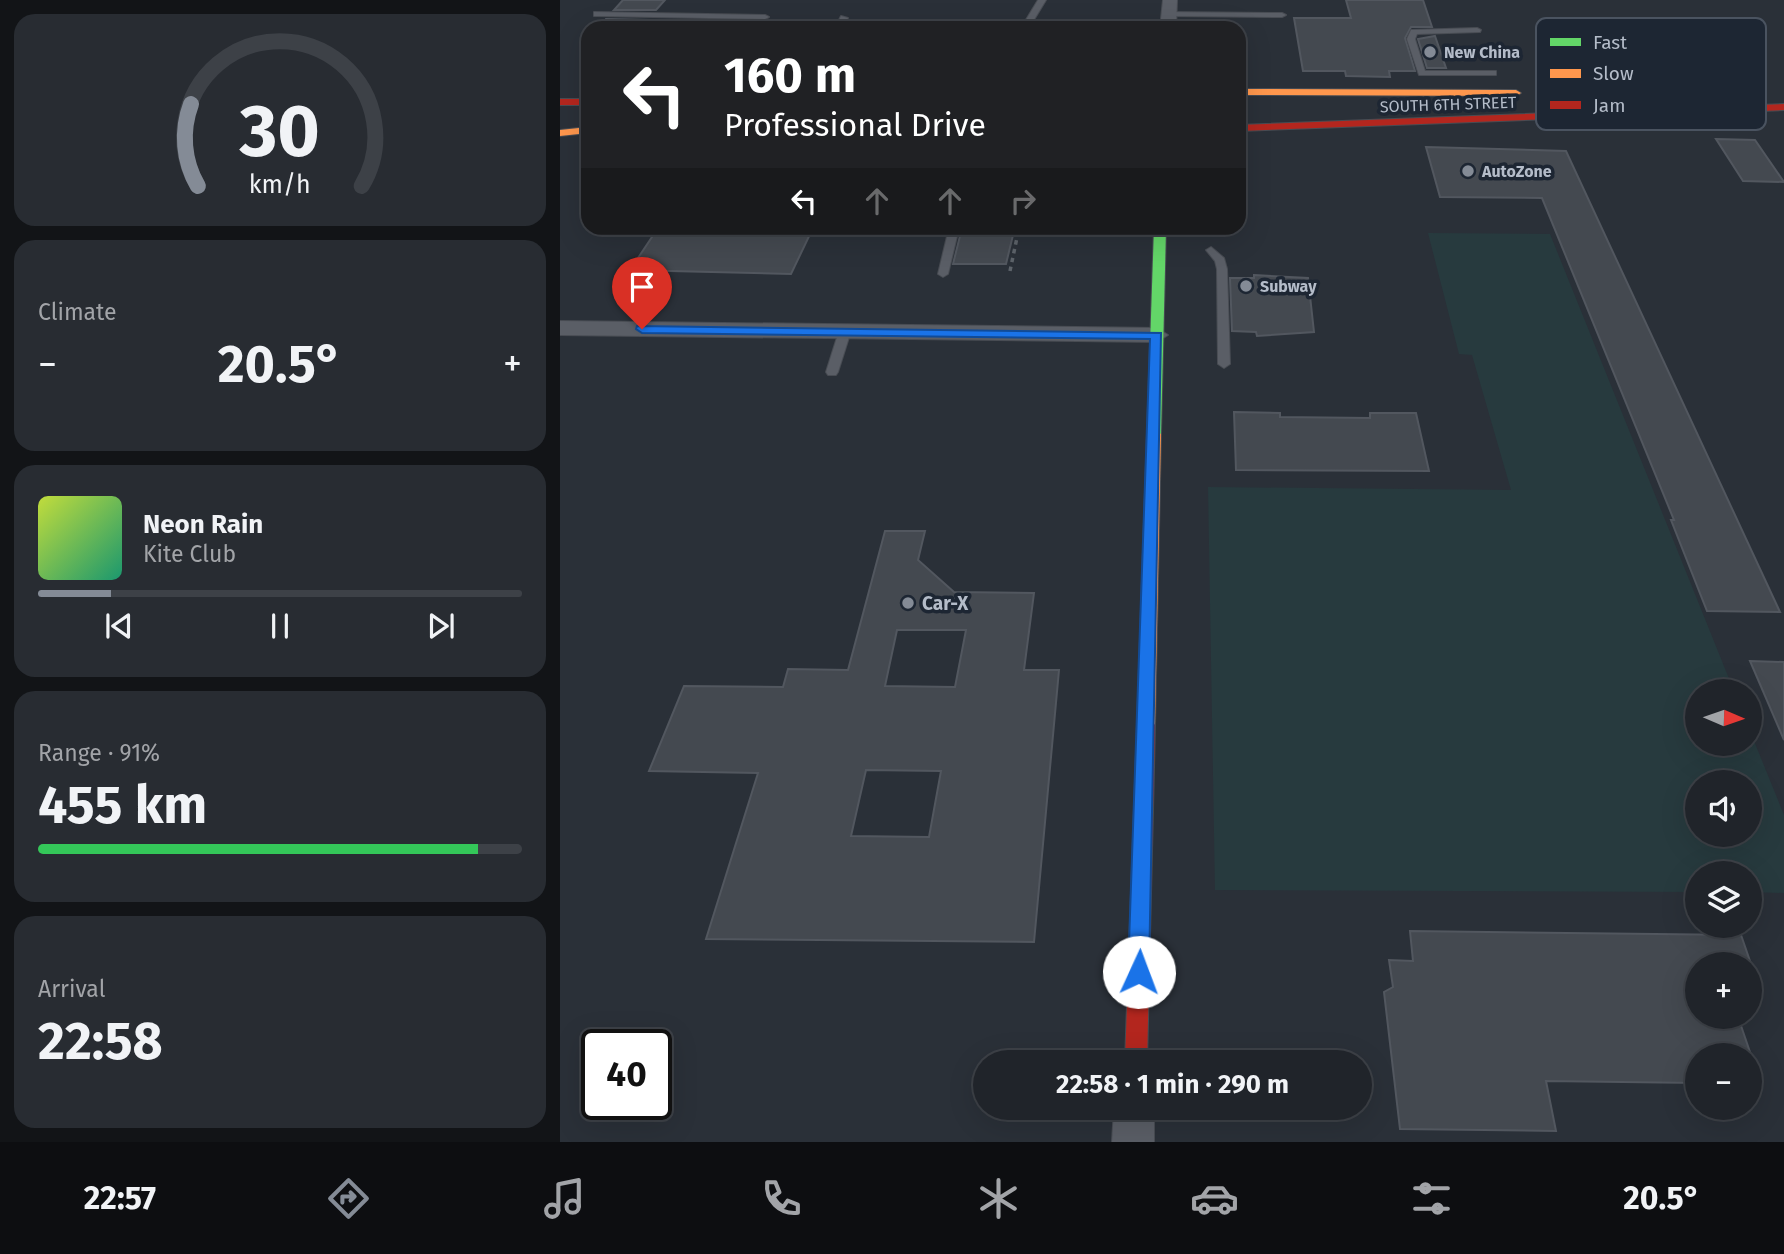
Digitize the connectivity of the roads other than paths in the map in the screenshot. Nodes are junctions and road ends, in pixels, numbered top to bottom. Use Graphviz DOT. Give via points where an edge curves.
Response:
graph roads {
  1 [pos="1042,0"];
  2 [pos="597,14"];
  3 [pos="1169,14"];
  4 [pos="734,15"];
  5 [pos="1282,15"];
  6 [pos="747,16"];
  7 [pos="765,17"];
  8 [pos="844,18"];
  9 [pos="730,21"];
  10 [pos="743,21"];
  11 [pos="842,21"];
  12 [pos="1029,21"];
  13 [pos="1476,30"];
  14 [pos="1436,73"];
  15 [pos="1479,73"];
  16 [pos="1493,74"];
  17 [pos="560,88"];
  18 [pos="581,88"];
  19 [pos="1246,92"];
  20 [pos="1435,93"];
  21 [pos="1536,93"];
  22 [pos="1486,94"];
  23 [pos="560,102"];
  24 [pos="581,102"];
  25 [pos="1784,107"];
  26 [pos="1246,108"];
  27 [pos="1766,108"];
  28 [pos="1536,117"];
  29 [pos="560,125"];
  30 [pos="581,127"];
  31 [pos="1286,127"];
  32 [pos="1246,128"];
  33 [pos="581,129"];
  34 [pos="560,133"];
  35 [pos="1246,136"];
  36 [pos="952,235"];
  37 [pos="1159,235"];
  38 [pos="1211,250"];
  39 [pos="943,274"];
  40 [pos="560,328"];
  41 [pos="845,331"];
  42 [pos="1157,335"];
  43 [pos="1224,364"];
  44 [pos="832,372"];
  45 [pos="1136,1050"];
  46 [pos="1134,1120"];
  47 [pos="1133,1142"];
  1 -- 12 [label="lane"];
  2 -- 4 [label="lane"];
  3 -- 5 [label="lane"];
  4 -- 6 [label="lane"];
  4 -- 9 [label="lane"];
  6 -- 7 [label="lane"];
  6 -- 10 [label="lane"];
  8 -- 11 [label="lane"];
  13 -- 14 [label="lane" via="1414,32 1411,39 1422,73"];
  14 -- 15 [label="lane"];
  14 -- 20 [label="lane"];
  15 -- 16 [label="lane"];
  15 -- 22 [label="lane"];
  17 -- 18 [label="main road"];
  19 -- 20 [label="main road, SOUTH 6TH STREET"];
  20 -- 22 [label="main road, SOUTH 6TH STREET"];
  20 -- 26 [label="main road" via="1343,107"];
  21 -- 22 [label="main road, SOUTH 6TH STREET"];
  23 -- 24 [label="main road"];
  25 -- 27 [label="main road, SOUTH 6TH STREET"];
  28 -- 31 [label="main road, SOUTH 6TH STREET"];
  29 -- 30 [label="main road"];
  31 -- 32 [label="main road, SOUTH 6TH STREET"];
  31 -- 35 [label="main road"];
  33 -- 34 [label="main road"];
  36 -- 39 [label="lane"];
  37 -- 42 [label="main road"];
  38 -- 43 [label="lane" via="1222,269"];
  40 -- 41 [label="street"];
  41 -- 42 [label="street"];
  41 -- 44 [label="lane"];
  42 -- 45 [label="main road"];
  46 -- 47 [label="street"];
}
